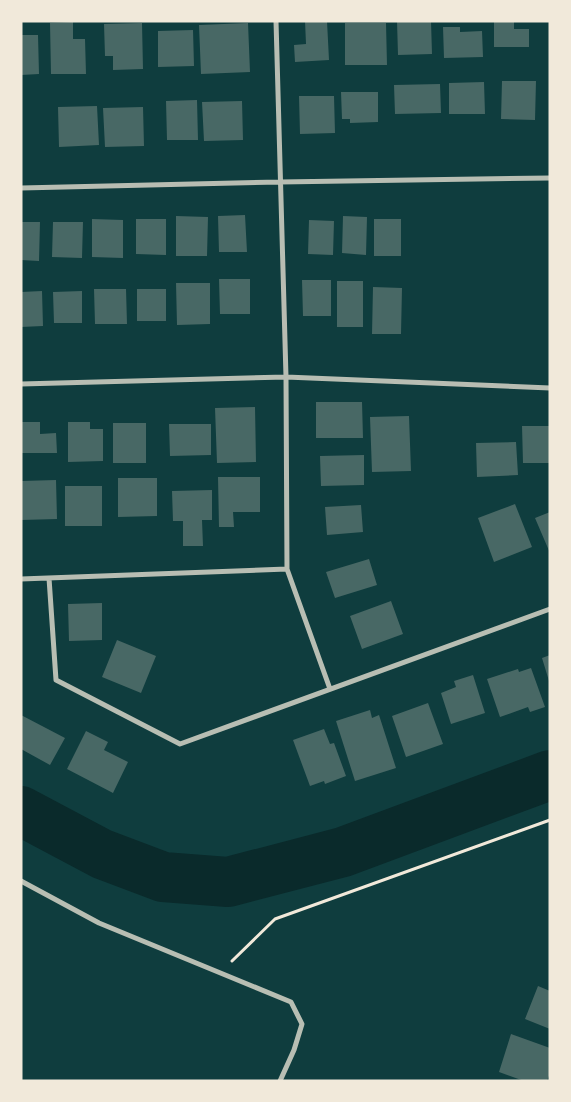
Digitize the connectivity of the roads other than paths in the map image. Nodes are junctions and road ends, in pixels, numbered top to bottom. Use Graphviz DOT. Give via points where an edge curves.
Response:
graph roads {
  1 [pos="276,21"];
  2 [pos="550,178"];
  3 [pos="280,182"];
  4 [pos="21,188"];
  5 [pos="286,377"];
  6 [pos="21,384"];
  7 [pos="550,388"];
  8 [pos="287,570"];
  9 [pos="49,578"];
  10 [pos="21,579"];
  11 [pos="550,609"];
  12 [pos="330,689"];
  13 [pos="21,881"];
  14 [pos="280,1081"];
  1 -- 3 [label="street"];
  2 -- 3 [label="street"];
  3 -- 4 [label="street"];
  3 -- 5 [label="street"];
  5 -- 6 [label="street"];
  5 -- 7 [label="street"];
  5 -- 8 [label="street"];
  8 -- 9 [label="street"];
  8 -- 12 [label="street"];
  9 -- 10 [label="street"];
  9 -- 12 [label="street" via="56,680 180,744"];
  11 -- 12 [label="street"];
  13 -- 14 [label="street" via="99,922 291,1002 302,1024"];
}
